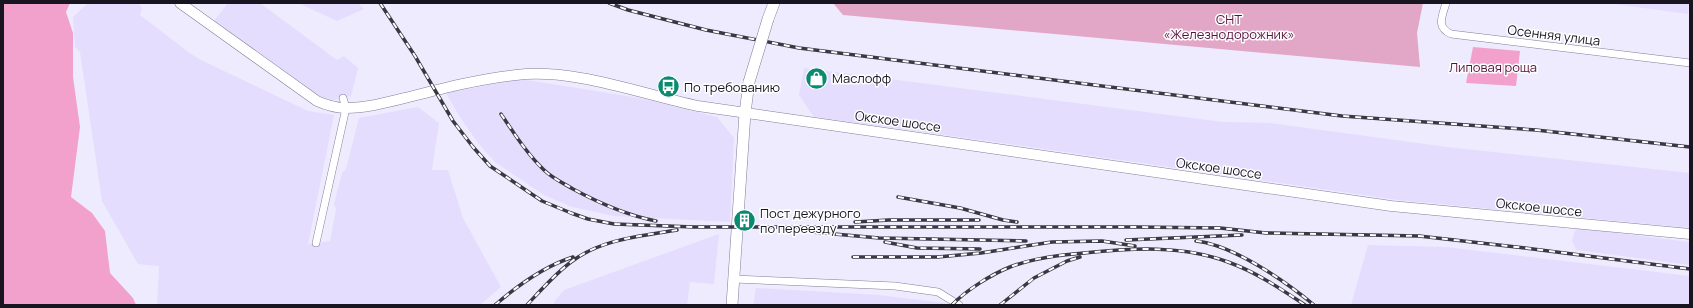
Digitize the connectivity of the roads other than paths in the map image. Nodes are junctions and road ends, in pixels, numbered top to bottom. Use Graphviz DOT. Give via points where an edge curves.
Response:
graph roads {
  1 [pos="180,3"];
  2 [pos="774,3"];
  3 [pos="1446,3"];
  4 [pos="1690,63"];
  5 [pos="343,98"];
  6 [pos="346,108"];
  7 [pos="745,113"];
  8 [pos="1690,234"];
  9 [pos="316,243"];
  10 [pos="734,279"];
  11 [pos="732,305"];
  12 [pos="959,305"];
  1 -- 6 [label="main road, Окское шоссе" via="317,100 326,105"];
  2 -- 7 [label="main road, bridge" via="749,82"];
  3 -- 4 [label="street, Осенняя улица" via="1441,19 1442,27 1451,34"];
  5 -- 6 [label="street"];
  6 -- 7 [label="main road, Окское шоссе" via="373,105 474,81 538,74 589,80 677,102"];
  6 -- 9 [label="street"];
  7 -- 8 [label="main road, Окское шоссе" via="1391,206"];
  7 -- 10 [label="main road"];
  10 -- 11 [label="main road"];
  10 -- 12 [label="street" via="895,286 938,292"];
}
